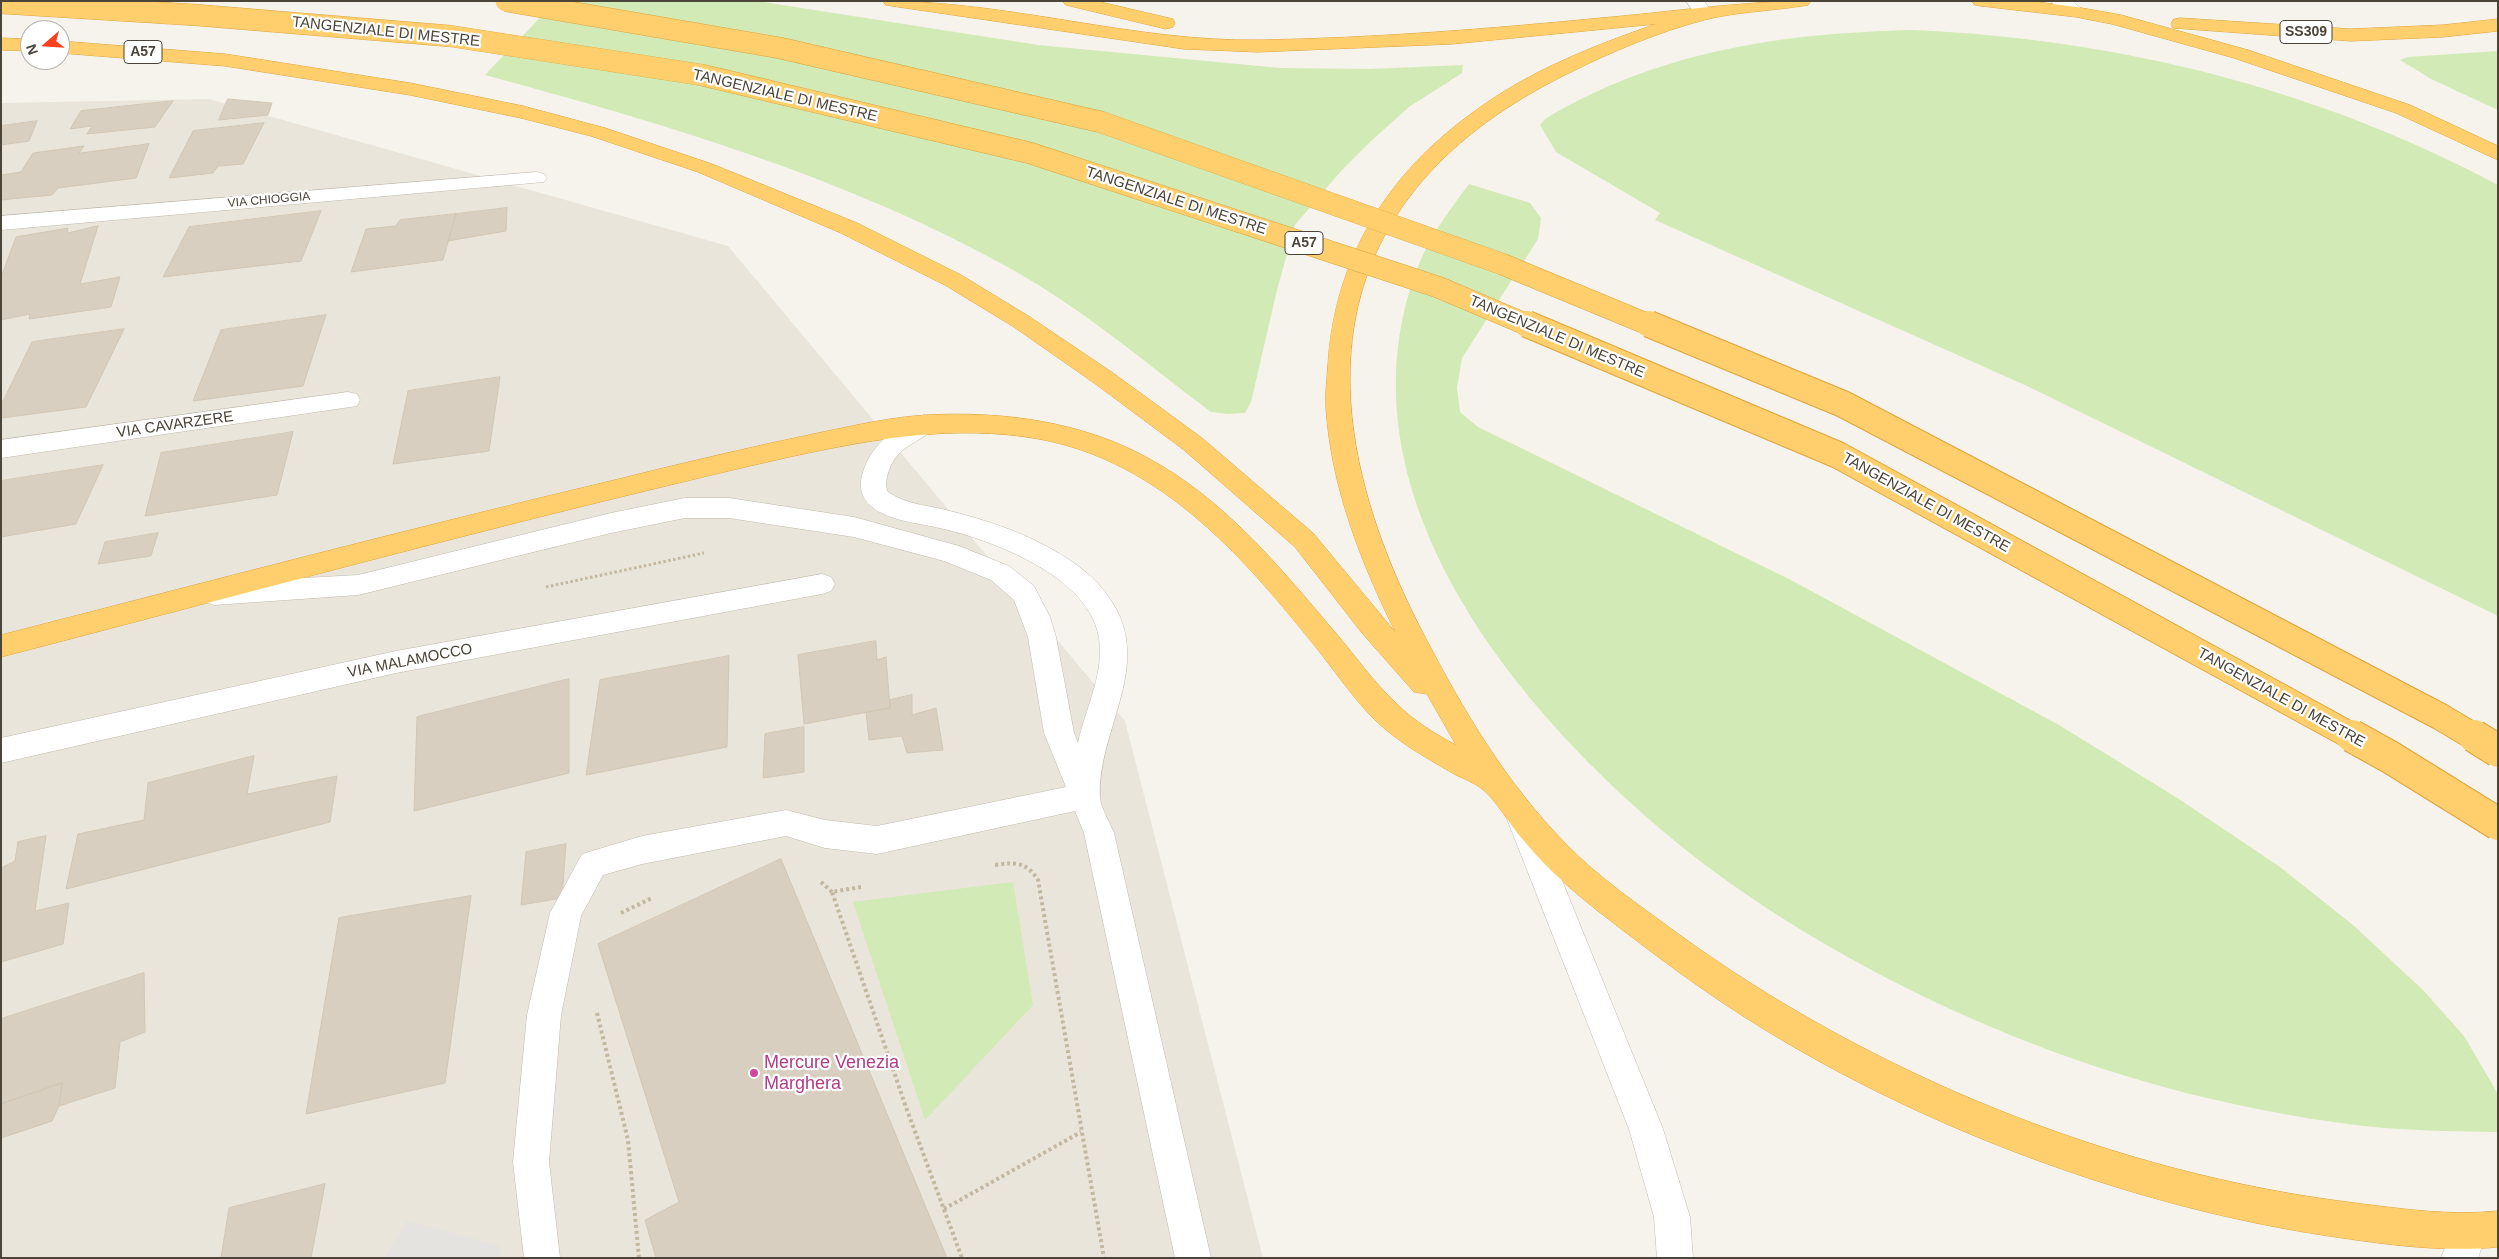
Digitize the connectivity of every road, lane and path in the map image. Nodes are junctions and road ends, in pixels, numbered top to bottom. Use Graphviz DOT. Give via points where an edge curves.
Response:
graph roads {
  1 [pos="506,1"];
  2 [pos="892,1"];
  3 [pos="1072,1"];
  4 [pos="1802,1"];
  5 [pos="1981,1"];
  6 [pos="2060,1"];
  7 [pos="1,3"];
  8 [pos="1699,8"];
  9 [pos="2076,12"];
  10 [pos="2114,19"];
  11 [pos="2498,25"];
  12 [pos="1,44"];
  13 [pos="1326,44"];
  14 [pos="20,45"];
  15 [pos="70,48"];
  16 [pos="2498,154"];
  17 [pos="537,178"];
  18 [pos="1,223"];
  19 [pos="348,400"];
  20 [pos="924,424"];
  21 [pos="1,449"];
  22 [pos="822,584"];
  23 [pos="197,595"];
  24 [pos="1,646"];
  25 [pos="1451,714"];
  26 [pos="1,751"];
  27 [pos="2498,751"];
  28 [pos="1492,780"];
  29 [pos="1086,796"];
  30 [pos="1518,811"];
  31 [pos="2498,824"];
  32 [pos="985,867"];
  33 [pos="820,881"];
  34 [pos="870,886"];
  35 [pos="832,892"];
  36 [pos="658,895"];
  37 [pos="618,915"];
  38 [pos="596,1009"];
  39 [pos="1081,1132"];
  40 [pos="944,1209"];
  41 [pos="2483,1237"];
  42 [pos="542,1258"];
  43 [pos="639,1258"];
  44 [pos="962,1258"];
  45 [pos="1104,1258"];
  46 [pos="1193,1258"];
  47 [pos="1675,1258"];
  1 -- 27 [label="highway, bridge" via="780,48 1101,122 1502,264 1844,404 2441,717"];
  2 -- 13 [label="highway" via="1184,43"];
  3 -- 13 [label="highway" via="1160,22"];
  4 -- 8 [label="highway"];
  5 -- 9 [label="highway"];
  6 -- 9 [label="street"];
  7 -- 31 [label="highway, TANGENZIALE DI MESTRE / A57, bridge" via="196,14 450,36 702,75 1030,153 1438,287 1838,455 2390,757"];
  8 -- 13 [label="highway" via="1452,38"];
  8 -- 25 [label="highway" via="1573,63 1494,106 1455,135 1419,168 1392,205 1367,248 1348,300 1340,353 1338,408 1345,453 1356,496 1391,598"];
  9 -- 10 [label="highway"];
  10 -- 11 [label="highway, SS309" via="2352,35 2443,32"];
  10 -- 16 [label="highway" via="2305,75 2403,110"];
  12 -- 14 [label="highway"];
  15 -- 25 [label="highway, A57" via="226,60 487,104 598,132 705,168 811,211 953,280 1022,322 1194,444 1304,540 1372,625"];
  17 -- 18 [label="street, VIA CHIOGGIA"];
  19 -- 21 [label="street, VIA CAVARZERE"];
  20 -- 23 [label="highway" via="763,453"];
  20 -- 28 [label="highway" via="1037,430 1106,449 1165,478 1198,502 1247,550 1390,715 1432,747"];
  20 -- 29 [label="street" via="900,438 885,453 873,482 880,499 951,521 1037,554 1062,567 1082,584 1098,600 1105,614 1116,653 1114,674 1094,735"];
  22 -- 26 [label="street, VIA MALAMOCCO" via="396,662"];
  23 -- 24 [label="highway"];
  23 -- 29 [label="street" via="358,585 685,508 729,508 854,527 976,562 1000,573 1024,593 1042,637 1059,733"];
  25 -- 28 [label="highway"];
  28 -- 30 [label="highway"];
  29 -- 42 [label="street" via="877,840 825,834 786,823 642,850 593,864 566,913 544,1015 531,1162"];
  29 -- 46 [label="street" via="1099,833"];
  30 -- 41 [label="highway" via="1556,855 1693,966 1818,1044 1922,1096 2046,1147 2188,1190 2326,1218"];
  30 -- 47 [label="street" via="1646,1128 1672,1218"];
  32 -- 39 [label="path" via="1021,863 1032,870 1038,880"];
  33 -- 35 [label="path"];
  34 -- 35 [label="path"];
  35 -- 40 [label="path"];
  36 -- 37 [label="path"];
  38 -- 43 [label="path" via="628,1140"];
  39 -- 40 [label="path"];
  39 -- 45 [label="path"];
  40 -- 44 [label="path"];
}
